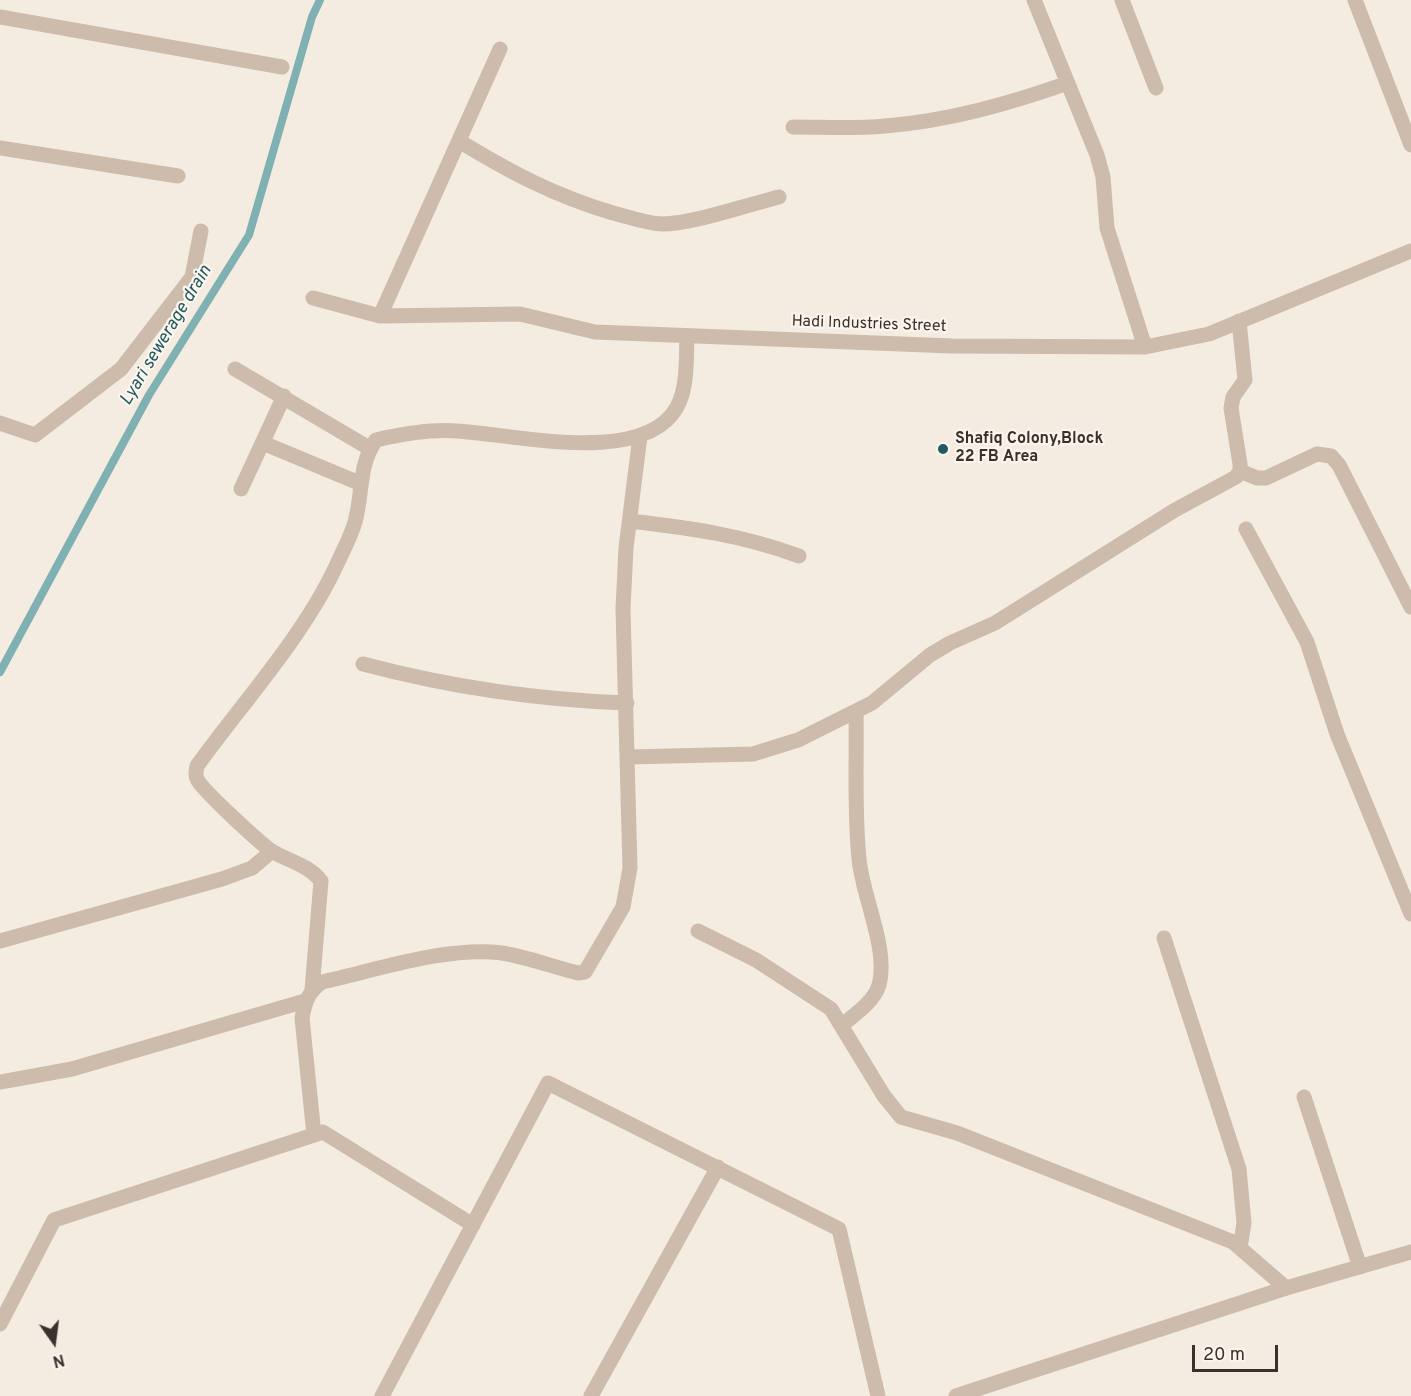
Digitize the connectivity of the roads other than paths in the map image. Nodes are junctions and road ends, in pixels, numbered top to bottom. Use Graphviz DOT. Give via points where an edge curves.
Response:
graph roads {
  1 [pos="1035,0"];
  2 [pos="1122,0"];
  3 [pos="1355,0"];
  4 [pos="0,17"];
  5 [pos="500,49"];
  6 [pos="282,67"];
  7 [pos="1068,83"];
  8 [pos="1156,88"];
  9 [pos="793,127"];
  10 [pos="459,141"];
  11 [pos="1411,145"];
  12 [pos="0,148"];
  13 [pos="178,176"];
  14 [pos="779,197"];
  15 [pos="201,231"];
  16 [pos="1411,251"];
  17 [pos="313,298"];
  18 [pos="380,316"];
  19 [pos="1239,321"];
  20 [pos="687,336"];
  21 [pos="1145,347"];
  22 [pos="235,369"];
  23 [pos="284,396"];
  24 [pos="0,423"];
  25 [pos="640,436"];
  26 [pos="263,443"];
  27 [pos="369,448"];
  28 [pos="1240,471"];
  29 [pos="359,483"];
  30 [pos="241,489"];
  31 [pos="630,521"];
  32 [pos="1246,528"];
  33 [pos="799,556"];
  34 [pos="1411,607"];
  35 [pos="363,664"];
  36 [pos="627,703"];
  37 [pos="856,711"];
  38 [pos="629,757"];
  39 [pos="272,851"];
  40 [pos="1411,914"];
  41 [pos="698,931"];
  42 [pos="1164,938"];
  43 [pos="0,941"];
  44 [pos="308,995"];
  45 [pos="842,1025"];
  46 [pos="0,1082"];
  47 [pos="1304,1097"];
  48 [pos="314,1135"];
  49 [pos="718,1167"];
  50 [pos="473,1225"];
  51 [pos="1240,1248"];
  52 [pos="1411,1252"];
  53 [pos="1360,1267"];
  54 [pos="1286,1288"];
  55 [pos="0,1324"];
  56 [pos="382,1396"];
  57 [pos="591,1396"];
  58 [pos="878,1396"];
  59 [pos="956,1396"];
  1 -- 7 [label="street"];
  2 -- 8 [label="street"];
  3 -- 11 [label="street"];
  4 -- 6 [label="street"];
  5 -- 10 [label="street"];
  7 -- 9 [label="street" via="999,107 925,121 883,126"];
  7 -- 21 [label="street" via="1097,155 1107,228"];
  10 -- 14 [label="street" via="524,180 569,200 639,221 682,221"];
  10 -- 18 [label="street"];
  12 -- 13 [label="street"];
  15 -- 24 [label="street" via="192,277 121,369 35,435"];
  16 -- 19 [label="street, Hadi Industries Street"];
  17 -- 18 [label="street, Hadi Industries Street"];
  18 -- 20 [label="street, Hadi Industries Street" via="520,314 595,332"];
  19 -- 21 [label="street, Hadi Industries Street" via="1209,334"];
  19 -- 28 [label="street" via="1245,380 1233,397 1231,408"];
  20 -- 21 [label="street, Hadi Industries Street" via="952,346"];
  20 -- 25 [label="street" via="682,396 676,410 661,425"];
  22 -- 23 [label="street"];
  23 -- 26 [label="street"];
  23 -- 27 [label="street"];
  25 -- 27 [label="street" via="616,442 582,443 455,431 425,432 376,440"];
  25 -- 31 [label="street"];
  26 -- 29 [label="street"];
  26 -- 30 [label="street"];
  27 -- 29 [label="street"];
  28 -- 34 [label="street" via="1266,478 1317,454 1331,456"];
  28 -- 37 [label="street" via="995,623 930,655 872,703"];
  29 -- 39 [label="street" via="355,522 336,567 298,630 195,773 201,785"];
  31 -- 33 [label="street" via="712,530"];
  31 -- 36 [label="street" via="623,609"];
  32 -- 40 [label="street" via="1307,642 1337,734"];
  35 -- 36 [label="street" via="414,678 487,690 569,701"];
  36 -- 38 [label="street"];
  37 -- 38 [label="street" via="798,740 753,754"];
  37 -- 45 [label="street" via="859,860 881,973 879,988"];
  38 -- 44 [label="street" via="627,890 622,907 585,972 484,952 432,958 322,982"];
  39 -- 43 [label="street" via="252,868 222,879"];
  39 -- 44 [label="street" via="306,868 321,881"];
  41 -- 45 [label="street" via="756,960 831,1009"];
  42 -- 51 [label="street" via="1239,1169 1244,1223"];
  44 -- 46 [label="street" via="72,1069"];
  44 -- 48 [label="street" via="302,1018"];
  45 -- 51 [label="street" via="901,1117 968,1138"];
  47 -- 53 [label="street"];
  48 -- 50 [label="street" via="323,1132"];
  48 -- 55 [label="street" via="54,1220"];
  49 -- 50 [label="street" via="548,1083"];
  49 -- 57 [label="street"];
  49 -- 58 [label="street" via="839,1229"];
  50 -- 56 [label="street"];
  51 -- 54 [label="street"];
  52 -- 53 [label="street"];
  53 -- 54 [label="street"];
  54 -- 59 [label="street"];
}
